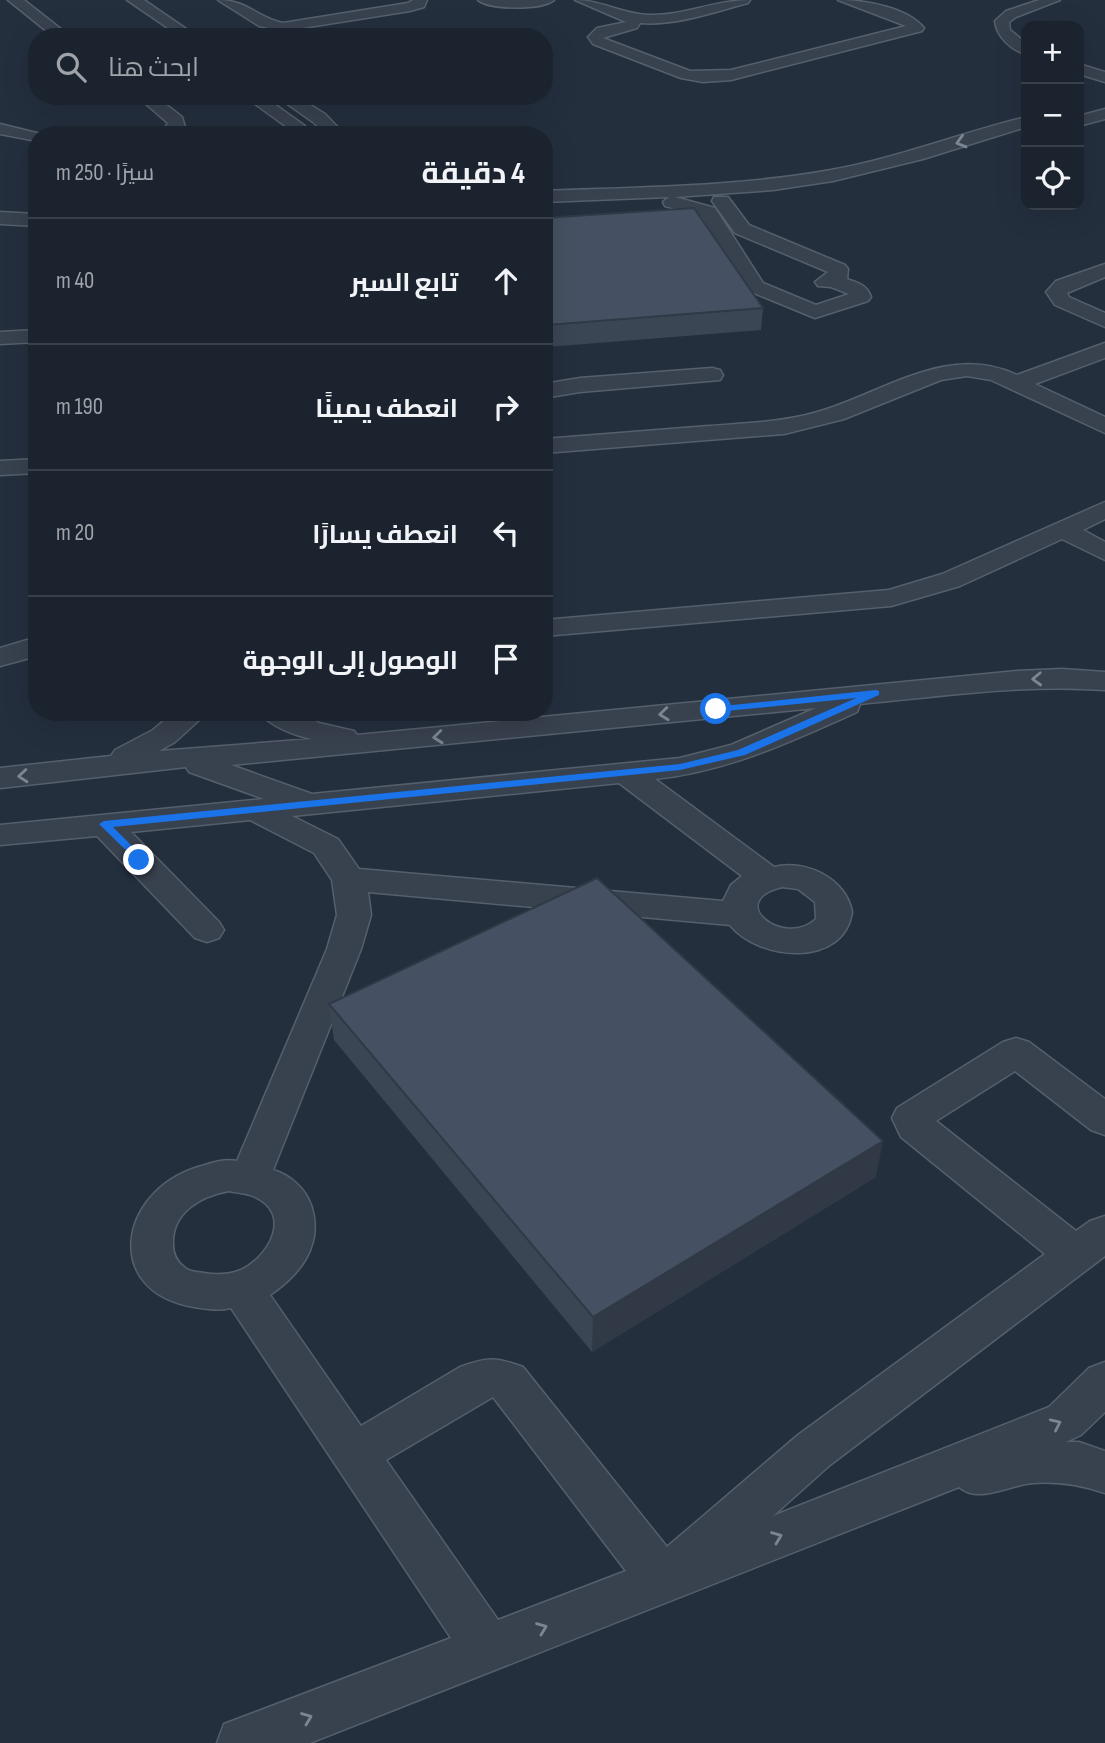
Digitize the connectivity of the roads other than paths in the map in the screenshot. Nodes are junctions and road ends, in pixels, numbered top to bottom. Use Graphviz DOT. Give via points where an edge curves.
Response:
graph roads {
  1 [pos="15,0"];
  2 [pos="134,0"];
  3 [pos="225,0"];
  4 [pos="420,0"];
  5 [pos="485,0"];
  6 [pos="547,0"];
  7 [pos="582,0"];
  8 [pos="743,0"];
  9 [pos="845,0"];
  10 [pos="1053,0"];
  11 [pos="631,18"];
  12 [pos="52,28"];
  13 [pos="177,28"];
  14 [pos="1021,46"];
  15 [pos="1084,71"];
  16 [pos="1105,77"];
  17 [pos="1105,99"];
  18 [pos="156,105"];
  19 [pos="265,105"];
  20 [pos="298,105"];
  21 [pos="1084,105"];
  22 [pos="1105,114"];
  23 [pos="1084,120"];
  24 [pos="1021,124"];
  25 [pos="177,126"];
  26 [pos="294,126"];
  27 [pos="327,126"];
  28 [pos="0,129"];
  29 [pos="28,134"];
  30 [pos="1021,138"];
  31 [pos="553,197"];
  32 [pos="720,199"];
  33 [pos="672,202"];
  34 [pos="553,209"];
  35 [pos="0,218"];
  36 [pos="28,220"];
  37 [pos="749,232"];
  38 [pos="0,233"];
  39 [pos="28,235"];
  40 [pos="725,236"];
  41 [pos="1105,270"];
  42 [pos="833,280"];
  43 [pos="776,297"];
  44 [pos="1105,321"];
  45 [pos="28,336"];
  46 [pos="0,338"];
  47 [pos="1105,350"];
  48 [pos="712,375"];
  49 [pos="1017,383"];
  50 [pos="553,384"];
  51 [pos="580,385"];
  52 [pos="553,390"];
  53 [pos="1105,426"];
  54 [pos="553,445"];
  55 [pos="28,466"];
  56 [pos="0,468"];
  57 [pos="28,481"];
  58 [pos="0,483"];
  59 [pos="1105,510"];
  60 [pos="1062,529"];
  61 [pos="1105,552"];
  62 [pos="553,627"];
  63 [pos="28,650"];
  64 [pos="0,657"];
  65 [pos="1105,681"];
  66 [pos="876,693"];
  67 [pos="182,721"];
  68 [pos="292,721"];
  69 [pos="397,741"];
  70 [pos="180,758"];
  71 [pos="625,772"];
  72 [pos="59,773"];
  73 [pos="0,778"];
  74 [pos="309,804"];
  75 [pos="253,809"];
  76 [pos="104,824"];
  77 [pos="0,835"];
  78 [pos="766,878"];
  79 [pos="349,879"];
  80 [pos="739,914"];
  81 [pos="206,930"];
  82 [pos="1105,1121"];
  83 [pos="250,1177"];
  84 [pos="1090,1244"];
  85 [pos="242,1290"];
  86 [pos="1105,1382"];
  87 [pos="355,1454"];
  88 [pos="1105,1472"];
  89 [pos="898,1490"];
  90 [pos="664,1581"];
  91 [pos="488,1649"];
  92 [pos="243,1743"];
  1 -- 12 [label="street"];
  2 -- 13 [label="street"];
  3 -- 4 [label="street" via="264,23 283,27 410,7"];
  5 -- 6 [label="street" via="513,5"];
  7 -- 11 [label="street"];
  8 -- 11 [label="street" via="664,18"];
  9 -- 11 [label="street" via="908,20 917,28 731,75 702,77 595,37 601,31 632,25"];
  10 -- 14 [label="street" via="1010,14 1002,22 1003,31"];
  15 -- 16 [label="street"];
  17 -- 21 [label="street"];
  18 -- 25 [label="street"];
  19 -- 26 [label="street"];
  20 -- 27 [label="street"];
  22 -- 23 [label="street"];
  24 -- 31 [label="street, one-way" via="920,154 806,180"];
  28 -- 29 [label="street"];
  30 -- 32 [label="street" via="880,179 821,190"];
  32 -- 33 [label="street"];
  32 -- 37 [label="street" via="736,224"];
  33 -- 34 [label="street"];
  33 -- 40 [label="street" via="708,212"];
  35 -- 36 [label="street"];
  37 -- 40 [label="street"];
  37 -- 42 [label="street" via="831,265 840,272"];
  38 -- 39 [label="street"];
  40 -- 43 [label="street" via="757,287"];
  41 -- 44 [label="street" via="1063,285 1056,292 1062,301"];
  42 -- 43 [label="street"];
  42 -- 43 [label="street" via="859,291 861,297 815,312"];
  45 -- 46 [label="street"];
  47 -- 49 [label="street"];
  48 -- 51 [label="street"];
  49 -- 53 [label="street"];
  49 -- 54 [label="street" via="980,370 953,370 836,414 784,427"];
  50 -- 51 [label="street"];
  51 -- 52 [label="street"];
  55 -- 56 [label="street"];
  57 -- 58 [label="street"];
  59 -- 60 [label="street"];
  60 -- 61 [label="street"];
  60 -- 62 [label="street" via="951,580 891,598"];
  63 -- 64 [label="street"];
  65 -- 66 [label="street, one-way" via="1017,680"];
  66 -- 69 [label="street, one-way"];
  66 -- 71 [label="street" via="741,752 680,767"];
  67 -- 72 [label="street" via="121,759"];
  68 -- 69 [label="street" via="336,736"];
  69 -- 70 [label="street"];
  70 -- 72 [label="street"];
  70 -- 74 [label="street"];
  71 -- 74 [label="street"];
  71 -- 78 [label="street"];
  72 -- 73 [label="street, one-way"];
  74 -- 75 [label="street"];
  75 -- 76 [label="street"];
  75 -- 79 [label="street" via="326,846"];
  76 -- 77 [label="street"];
  76 -- 81 [label="street"];
  78 -- 80 [label="street" via="742,892"];
  78 -- 80 [label="street" via="799,878 827,892 836,914 832,925 823,934 792,942 758,934"];
  79 -- 80 [label="street"];
  79 -- 83 [label="street" via="354,915 344,949"];
  82 -- 84 [label="street" via="1016,1052 911,1118 915,1126"];
  83 -- 85 [label="street" via="270,1183 285,1195 297,1228 293,1247 281,1265"];
  83 -- 85 [label="street" via="229,1175 186,1188 168,1202 151,1237 152,1256 160,1272 176,1285 219,1294"];
  84 -- 90 [label="street" via="814,1450"];
  85 -- 87 [label="street"];
  89 -- 86 [label="street, one-way" via="1065,1421"];
  87 -- 90 [label="street" via="476,1381 492,1377 507,1381"];
  87 -- 91 [label="street"];
  88 -- 89 [label="street" via="1079,1462 1032,1462"];
  90 -- 89 [label="street, one-way"];
  91 -- 90 [label="street, one-way"];
  92 -- 91 [label="street, one-way"];
}
